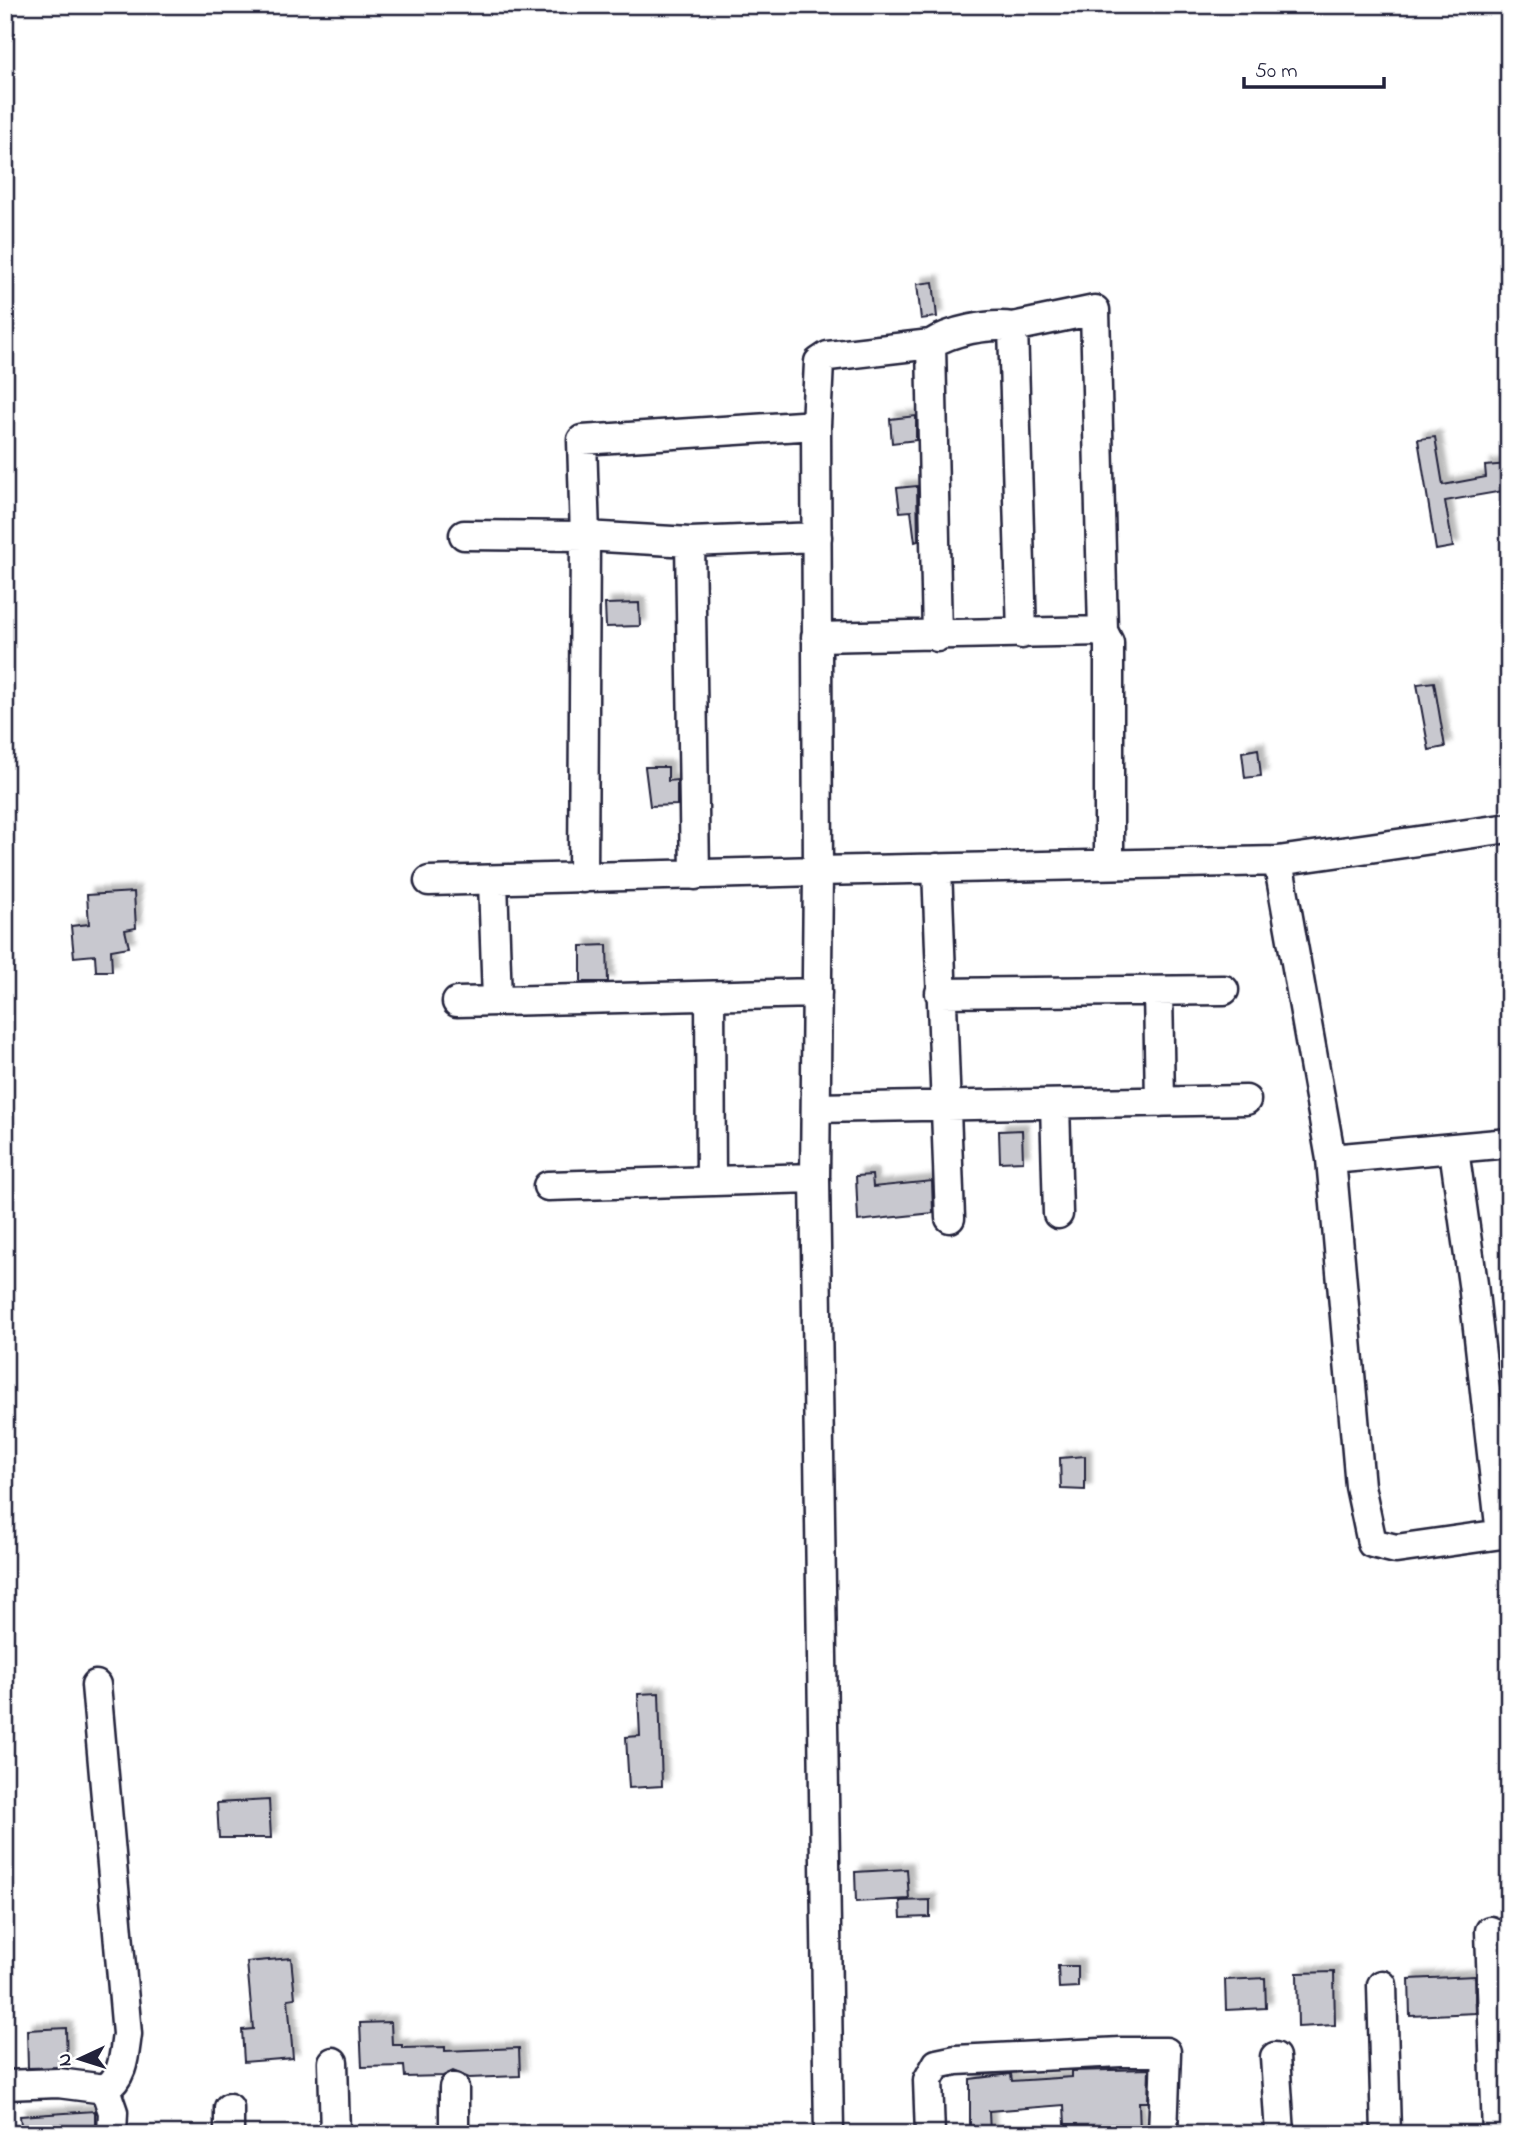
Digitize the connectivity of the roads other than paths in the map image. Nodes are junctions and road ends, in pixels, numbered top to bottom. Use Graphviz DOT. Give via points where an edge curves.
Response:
graph roads {
  1 [pos="1013,327"];
  2 [pos="931,344"];
  3 [pos="816,425"];
  4 [pos="464,536"];
  5 [pos="585,536"];
  6 [pos="817,537"];
  7 [pos="690,542"];
  8 [pos="1103,631"];
  9 [pos="1022,634"];
  10 [pos="937,636"];
  11 [pos="816,637"];
  12 [pos="1509,828"];
  13 [pos="1278,861"];
  14 [pos="1110,864"];
  15 [pos="937,868"];
  16 [pos="818,871"];
  17 [pos="695,875"];
  18 [pos="583,878"];
  19 [pos="429,881"];
  20 [pos="493,881"];
  21 [pos="1224,990"];
  22 [pos="1158,991"];
  23 [pos="817,993"];
  24 [pos="940,993"];
  25 [pos="710,996"];
  26 [pos="497,1001"];
  27 [pos="457,1002"];
  28 [pos="1246,1100"];
  29 [pos="1160,1102"];
  30 [pos="945,1104"];
  31 [pos="1055,1104"];
  32 [pos="816,1108"];
  33 [pos="1509,1143"];
  34 [pos="1454,1150"];
  35 [pos="1331,1160"];
  36 [pos="815,1178"];
  37 [pos="711,1181"];
  38 [pos="548,1186"];
  39 [pos="1058,1214"];
  40 [pos="950,1218"];
  41 [pos="1505,1534"];
  42 [pos="96,1685"];
  43 [pos="1490,1931"];
  44 [pos="1382,1985"];
  45 [pos="1275,2057"];
  46 [pos="333,2063"];
  47 [pos="5,2085"];
  48 [pos="454,2088"];
  49 [pos="105,2089"];
  50 [pos="112,2134"];
  51 [pos="335,2134"];
  52 [pos="454,2134"];
  53 [pos="829,2134"];
  54 [pos="930,2134"];
  55 [pos="1163,2134"];
  56 [pos="1280,2134"];
  57 [pos="1386,2134"];
  58 [pos="1497,2134"];
  1 -- 2 [label="street" via="1000,325 942,337"];
  1 -- 8 [label="street" via="1095,310"];
  1 -- 9 [label="street"];
  2 -- 3 [label="street" via="828,356 819,362"];
  2 -- 10 [label="street"];
  3 -- 5 [label="street" via="582,440"];
  3 -- 6 [label="street"];
  4 -- 5 [label="street"];
  5 -- 7 [label="street"];
  5 -- 18 [label="street"];
  6 -- 7 [label="street"];
  6 -- 11 [label="street"];
  7 -- 17 [label="street"];
  8 -- 9 [label="street"];
  8 -- 14 [label="street" via="1109,643"];
  9 -- 10 [label="street"];
  10 -- 11 [label="street"];
  11 -- 16 [label="street"];
  12 -- 13 [label="street"];
  13 -- 14 [label="street"];
  13 -- 35 [label="street"];
  14 -- 15 [label="street"];
  15 -- 16 [label="street"];
  15 -- 24 [label="street"];
  16 -- 17 [label="street"];
  16 -- 23 [label="street"];
  17 -- 18 [label="street"];
  18 -- 20 [label="street"];
  19 -- 20 [label="street"];
  20 -- 26 [label="street"];
  21 -- 22 [label="street"];
  22 -- 24 [label="street"];
  22 -- 29 [label="street"];
  23 -- 25 [label="street"];
  23 -- 32 [label="street"];
  24 -- 30 [label="street"];
  25 -- 26 [label="street"];
  25 -- 37 [label="street"];
  26 -- 27 [label="street"];
  28 -- 29 [label="street"];
  29 -- 31 [label="street"];
  30 -- 31 [label="street"];
  30 -- 32 [label="street"];
  30 -- 40 [label="street"];
  31 -- 39 [label="street"];
  32 -- 36 [label="street"];
  33 -- 34 [label="street"];
  34 -- 35 [label="street"];
  34 -- 41 [label="street"];
  35 -- 41 [label="street" via="1360,1486 1373,1543 1418,1548"];
  36 -- 37 [label="street"];
  36 -- 53 [label="street"];
  37 -- 38 [label="street"];
  42 -- 49 [label="street" via="127,2034 123,2064"];
  43 -- 58 [label="street"];
  44 -- 57 [label="street"];
  45 -- 56 [label="street"];
  46 -- 51 [label="street"];
  47 -- 49 [label="street" via="58,2083"];
  48 -- 52 [label="street"];
  49 -- 50 [label="street" via="113,2112"];
  54 -- 55 [label="street" via="928,2080 937,2064 1166,2052"];
}
